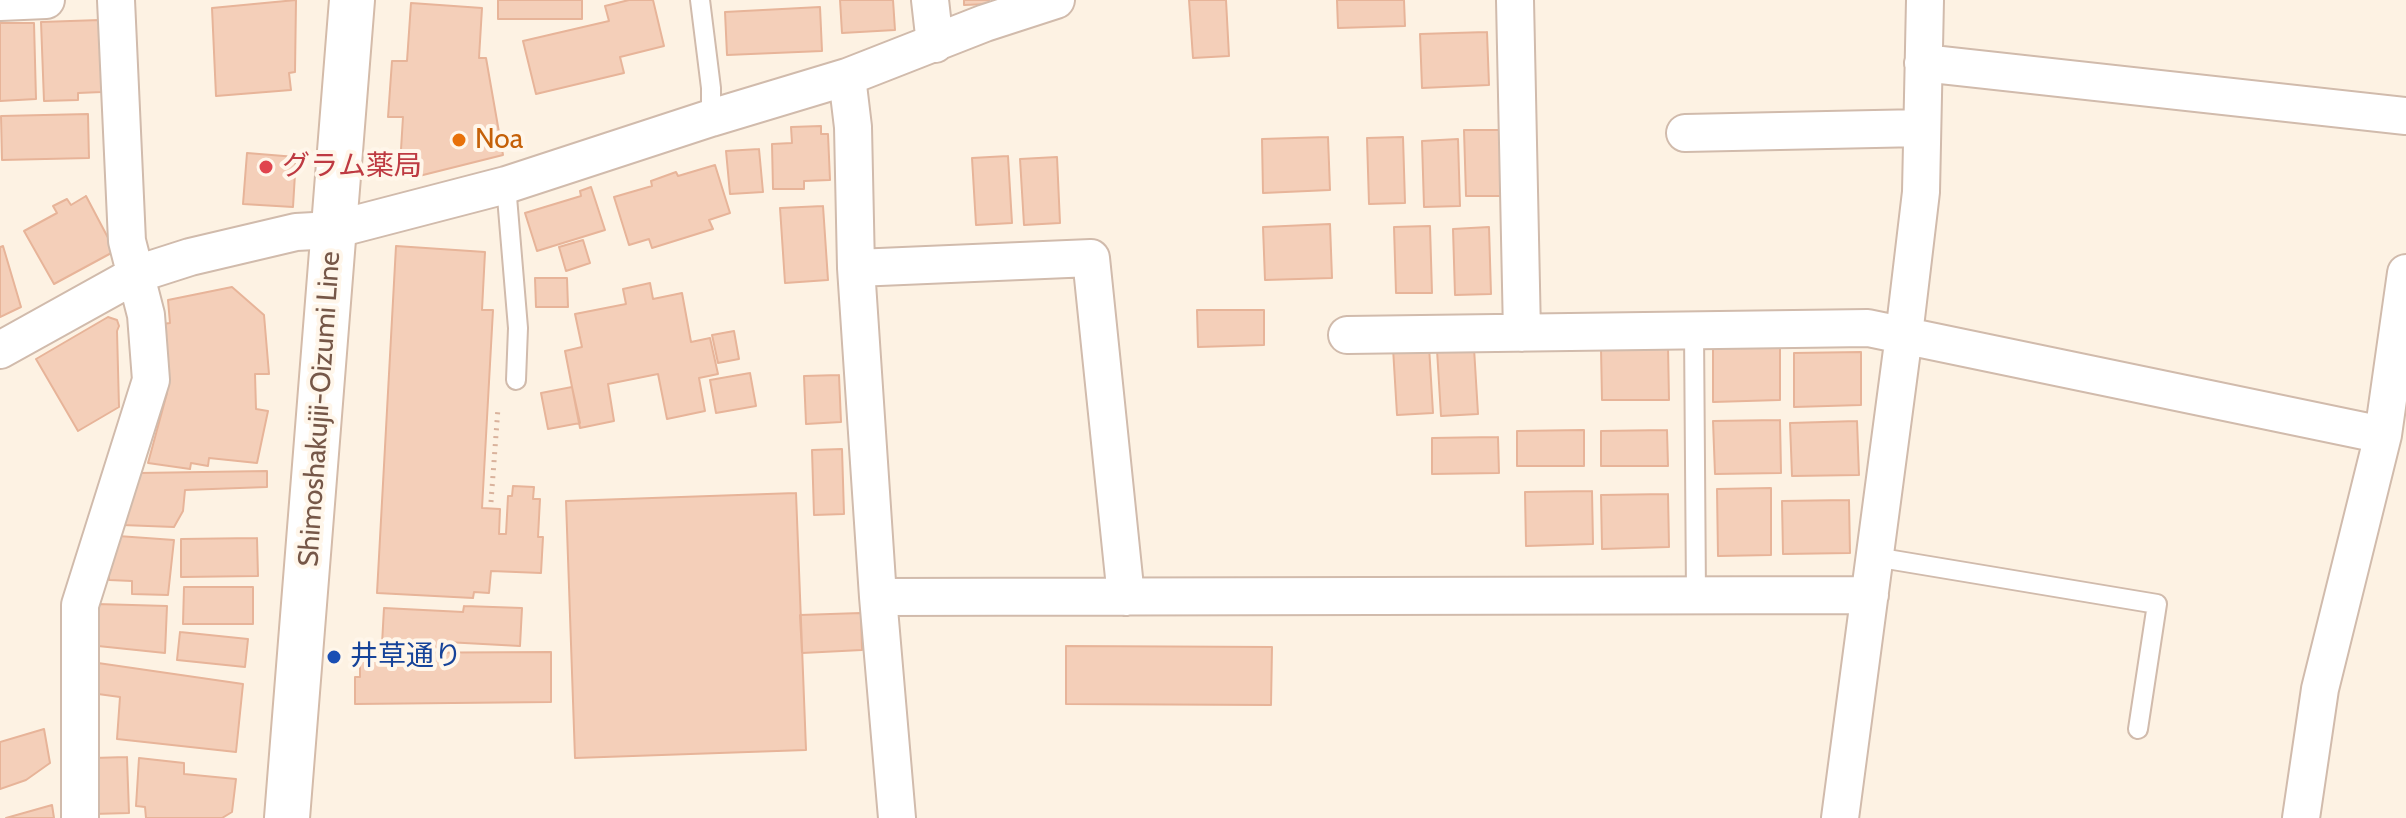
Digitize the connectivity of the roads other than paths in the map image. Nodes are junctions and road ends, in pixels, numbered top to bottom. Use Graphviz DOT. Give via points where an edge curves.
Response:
graph roads {
  1 [pos="46,0"];
  2 [pos="116,0"];
  3 [pos="352,0"];
  4 [pos="700,0"];
  5 [pos="930,0"];
  6 [pos="1056,0"];
  7 [pos="1515,0"];
  8 [pos="1925,0"];
  9 [pos="0,2"];
  10 [pos="935,44"];
  11 [pos="1923,63"];
  12 [pos="847,77"];
  13 [pos="2406,116"];
  14 [pos="711,118"];
  15 [pos="1922,128"];
  16 [pos="1685,133"];
  17 [pos="506,185"];
  18 [pos="333,230"];
  19 [pos="856,268"];
  20 [pos="2406,273"];
  21 [pos="137,274"];
  22 [pos="1694,330"];
  23 [pos="1522,333"];
  24 [pos="1347,335"];
  25 [pos="1904,335"];
  26 [pos="0,350"];
  27 [pos="516,380"];
  28 [pos="2383,435"];
  29 [pos="1875,557"];
  30 [pos="1696,595"];
  31 [pos="1870,595"];
  32 [pos="878,597"];
  33 [pos="1126,597"];
  34 [pos="2138,729"];
  35 [pos="80,818"];
  36 [pos="287,818"];
  37 [pos="897,818"];
  38 [pos="1840,818"];
  39 [pos="2301,818"];
  1 -- 9 [label="street"];
  2 -- 21 [label="street" via="127,241"];
  3 -- 18 [label="main road, Shimoshakujii-Oizumi Line"];
  4 -- 14 [label="lane"];
  5 -- 10 [label="street"];
  6 -- 10 [label="street"];
  7 -- 23 [label="street"];
  8 -- 11 [label="street"];
  10 -- 12 [label="street"];
  11 -- 13 [label="street"];
  11 -- 15 [label="street"];
  12 -- 14 [label="street"];
  12 -- 19 [label="street"];
  14 -- 17 [label="street"];
  15 -- 16 [label="street"];
  15 -- 25 [label="street" via="1921,192"];
  17 -- 18 [label="street"];
  17 -- 27 [label="lane" via="518,328"];
  18 -- 21 [label="street" via="296,232"];
  18 -- 36 [label="main road, Shimoshakujii-Oizumi Line"];
  19 -- 32 [label="street"];
  19 -- 33 [label="street" via="1091,258"];
  20 -- 28 [label="street"];
  21 -- 26 [label="street"];
  21 -- 35 [label="street" via="151,380 80,605"];
  22 -- 23 [label="street"];
  22 -- 25 [label="street" via="1868,328"];
  22 -- 30 [label="lane"];
  23 -- 24 [label="street"];
  25 -- 28 [label="street"];
  25 -- 29 [label="street"];
  28 -- 39 [label="street" via="2320,689"];
  29 -- 31 [label="street"];
  29 -- 34 [label="lane" via="2157,604"];
  30 -- 31 [label="street"];
  30 -- 33 [label="street"];
  31 -- 38 [label="street"];
  32 -- 33 [label="street"];
  32 -- 37 [label="street"];
}
